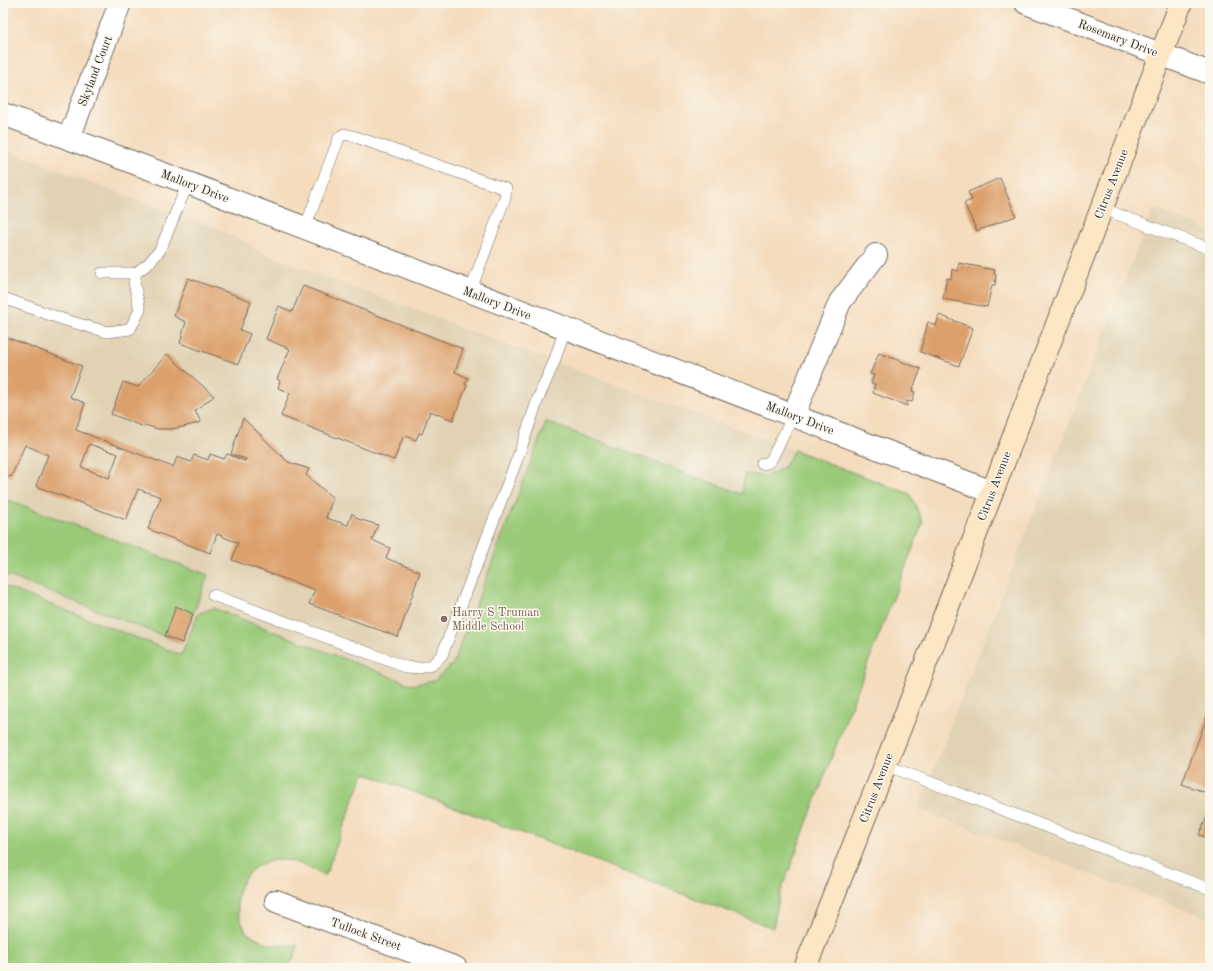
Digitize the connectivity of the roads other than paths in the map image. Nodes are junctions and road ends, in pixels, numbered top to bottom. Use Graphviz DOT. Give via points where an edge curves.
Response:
graph roads {
  1 [pos="120,3"];
  2 [pos="1026,3"];
  3 [pos="1181,3"];
  4 [pos="1161,54"];
  5 [pos="1210,72"];
  6 [pos="3,114"];
  7 [pos="69,138"];
  8 [pos="188,183"];
  9 [pos="1101,208"];
  10 [pos="305,228"];
  11 [pos="1210,249"];
  12 [pos="876,255"];
  13 [pos="102,273"];
  14 [pos="136,273"];
  15 [pos="470,292"];
  16 [pos="3,298"];
  17 [pos="565,329"];
  18 [pos="793,416"];
  19 [pos="762,464"];
  20 [pos="992,492"];
  21 [pos="213,595"];
  22 [pos="885,765"];
  23 [pos="1210,889"];
  24 [pos="276,901"];
  25 [pos="456,968"];
  26 [pos="805,968"];
  1 -- 7 [label="street, Skyland Court"];
  2 -- 4 [label="street, Rosemary Drive"];
  3 -- 4 [label="main road, Citrus Avenue"];
  4 -- 5 [label="street, Rosemary Drive"];
  4 -- 9 [label="main road, Citrus Avenue"];
  6 -- 7 [label="street, Mallory Drive"];
  7 -- 8 [label="street, Mallory Drive"];
  8 -- 10 [label="street, Mallory Drive"];
  8 -- 14 [label="lane" via="160,250"];
  9 -- 11 [label="lane"];
  9 -- 20 [label="main road, Citrus Avenue"];
  10 -- 15 [label="street, Mallory Drive"];
  10 -- 15 [label="lane" via="339,138 344,134 506,189 505,198"];
  12 -- 18 [label="street" via="840,302"];
  13 -- 14 [label="lane"];
  14 -- 16 [label="lane" via="134,282 140,310 130,329 107,332"];
  15 -- 17 [label="street, Mallory Drive"];
  17 -- 18 [label="street, Mallory Drive"];
  17 -- 21 [label="lane" via="442,655 432,665 420,668 406,667"];
  18 -- 19 [label="lane" via="771,460"];
  18 -- 20 [label="street, Mallory Drive"];
  20 -- 22 [label="main road, Citrus Avenue"];
  22 -- 23 [label="lane"];
  22 -- 26 [label="main road, Citrus Avenue"];
  24 -- 25 [label="street, Tullock Street"];
}
